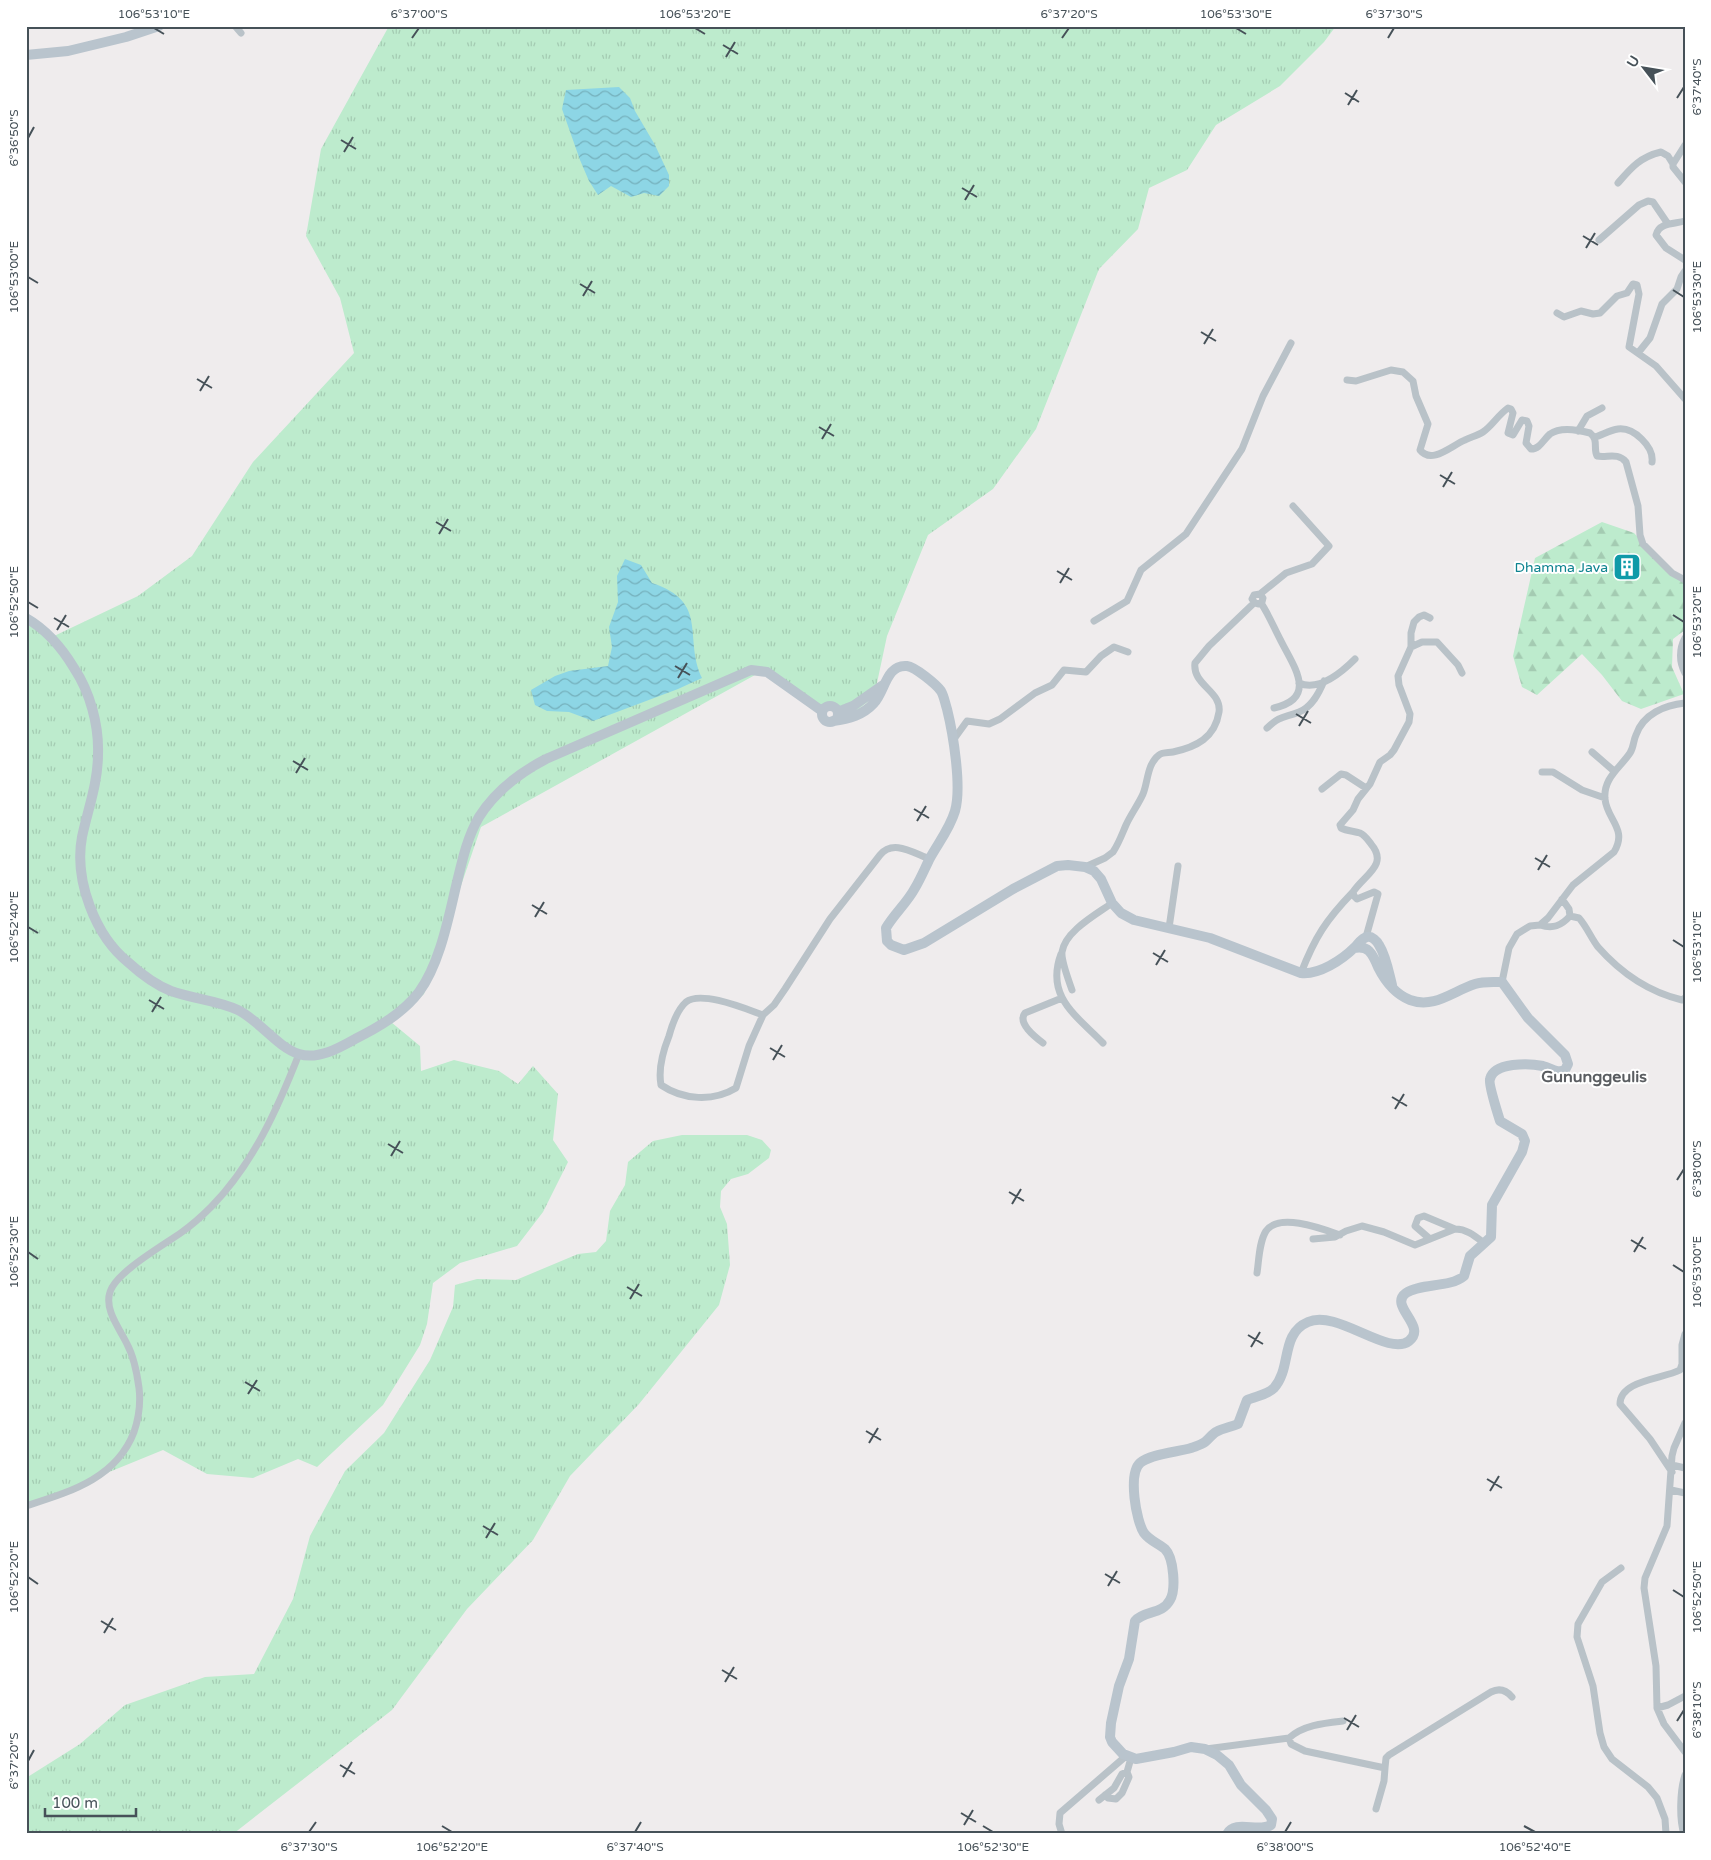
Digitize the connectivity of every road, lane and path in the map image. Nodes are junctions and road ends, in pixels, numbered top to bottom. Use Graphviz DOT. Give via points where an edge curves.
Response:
graph roads {
  1 [pos="159,26"];
  2 [pos="235,26"];
  3 [pos="241,33"];
  4 [pos="26,55"];
  5 [pos="1685,145"];
  6 [pos="1673,164"];
  7 [pos="1685,182"];
  8 [pos="1618,183"];
  9 [pos="1685,221"];
  10 [pos="1668,224"];
  11 [pos="1599,240"];
  12 [pos="1685,260"];
  13 [pos="1685,271"];
  14 [pos="1557,313"];
  15 [pos="1291,343"];
  16 [pos="1638,353"];
  17 [pos="1347,380"];
  18 [pos="1685,399"];
  19 [pos="1602,408"];
  20 [pos="1578,431"];
  21 [pos="1595,437"];
  22 [pos="1652,462"];
  23 [pos="1293,506"];
  24 [pos="1685,580"];
  25 [pos="1257,603"];
  26 [pos="26,618"];
  27 [pos="1430,618"];
  28 [pos="1094,621"];
  29 [pos="1685,638"];
  30 [pos="1411,647"];
  31 [pos="1128,652"];
  32 [pos="1355,659"];
  33 [pos="1462,673"];
  34 [pos="1685,673"];
  35 [pos="1324,681"];
  36 [pos="1299,683"];
  37 [pos="1685,703"];
  38 [pos="1274,708"];
  39 [pos="1267,728"];
  40 [pos="954,739"];
  41 [pos="1592,752"];
  42 [pos="1614,771"];
  43 [pos="1542,772"];
  44 [pos="1366,788"];
  45 [pos="1322,789"];
  46 [pos="1605,798"];
  47 [pos="930,859"];
  48 [pos="1178,866"];
  49 [pos="1086,867"];
  50 [pos="1353,892"];
  51 [pos="1562,899"];
  52 [pos="1112,903"];
  53 [pos="1570,916"];
  54 [pos="1540,925"];
  55 [pos="1169,928"];
  56 [pos="1366,937"];
  57 [pos="1354,948"];
  58 [pos="1062,953"];
  59 [pos="1301,973"];
  60 [pos="1502,982"];
  61 [pos="1393,989"];
  62 [pos="1072,990"];
  63 [pos="1062,998"];
  64 [pos="1685,998"];
  65 [pos="763,1015"];
  66 [pos="1043,1043"];
  67 [pos="1103,1043"];
  68 [pos="299,1054"];
  69 [pos="1455,1228"];
  70 [pos="1340,1234"];
  71 [pos="1313,1239"];
  72 [pos="1430,1240"];
  73 [pos="1484,1243"];
  74 [pos="1257,1273"];
  75 [pos="1685,1334"];
  76 [pos="1685,1423"];
  77 [pos="1685,1468"];
  78 [pos="1672,1469"];
  79 [pos="1671,1490"];
  80 [pos="1685,1493"];
  81 [pos="26,1506"];
  82 [pos="1621,1568"];
  83 [pos="1685,1696"];
  84 [pos="1512,1697"];
  85 [pos="1657,1708"];
  86 [pos="1344,1721"];
  87 [pos="1289,1738"];
  88 [pos="1205,1749"];
  89 [pos="1685,1752"];
  90 [pos="1128,1757"];
  91 [pos="1385,1768"];
  92 [pos="1127,1772"];
  93 [pos="1685,1775"];
  94 [pos="1118,1782"];
  95 [pos="1122,1793"];
  96 [pos="1105,1795"];
  97 [pos="1099,1800"];
  98 [pos="1376,1809"];
  99 [pos="1062,1834"];
  100 [pos="1227,1834"];
  101 [pos="1666,1834"];
  102 [pos="1684,1834"];
  1 -- 4 [label="main road" via="68,51"];
  2 -- 3 [label="street"];
  5 -- 6 [label="street"];
  6 -- 7 [label="street"];
  6 -- 8 [label="street" via="1660,152 1648,155"];
  9 -- 10 [label="street"];
  10 -- 11 [label="street" via="1653,202 1648,201"];
  10 -- 12 [label="street" via="1658,229 1656,235 1662,245"];
  13 -- 16 [label="street" via="1677,289 1662,304 1650,338"];
  14 -- 16 [label="street" via="1564,317 1581,311 1600,313 1617,296 1627,294 1635,284 1639,294 1629,344 1631,350"];
  15 -- 28 [label="street" via="1263,396 1242,448 1186,534 1141,570 1127,601"];
  16 -- 18 [label="street" via="1656,366"];
  17 -- 20 [label="street" via="1356,381 1391,370 1407,374 1413,381 1428,424 1420,450 1429,456 1484,431 1508,408 1513,413 1508,432 1513,435 1522,420 1527,421 1526,443 1531,449 1558,430"];
  19 -- 20 [label="street" via="1587,416"];
  20 -- 21 [label="street"];
  21 -- 22 [label="street" via="1618,429 1626,430 1651,449"];
  21 -- 24 [label="street" via="1597,456 1617,456 1626,462 1638,506 1643,544 1672,573"];
  23 -- 25 [label="street" via="1329,546 1312,564 1286,573 1260,594 1263,599"];
  25 -- 36 [label="street" via="1293,664"];
  25 -- 49 [label="street" via="1208,646 1195,663 1195,675 1219,703 1218,719 1208,737 1190,748 1164,753 1154,760 1142,797 1113,852"];
  26 -- 68 [label="main road" via="43,629 66,654 84,687 96,726 95,790 82,837 81,874 89,903 108,940 127,962 153,982 168,990 240,1011"];
  27 -- 30 [label="street" via="1424,615 1414,622"];
  29 -- 34 [label="street" via="1680,649"];
  30 -- 33 [label="street" via="1422,642 1437,642 1458,664"];
  30 -- 44 [label="street" via="1398,678 1410,714 1409,722 1394,750 1380,762"];
  31 -- 40 [label="street" via="1114,648 1086,672 1064,670 1052,685 1035,693 1000,719 989,724 967,722"];
  32 -- 35 [label="street" via="1341,673"];
  35 -- 36 [label="street" via="1309,685"];
  35 -- 39 [label="street" via="1305,709 1284,716"];
  36 -- 38 [label="street" via="1298,693 1292,701"];
  37 -- 42 [label="street" via="1659,709 1649,717 1638,731 1630,753"];
  40 -- 47 [label="main road" via="956,809"];
  40 -- 68 [label="main road" via="943,695 911,667 901,667 890,674 883,685 828,722 824,720 822,711 767,672 751,670 546,759 521,772 504,786 473,830 434,964 419,992 394,1017 368,1033 320,1055"];
  41 -- 42 [label="street"];
  42 -- 46 [label="street"];
  43 -- 46 [label="street" via="1554,772 1582,790"];
  44 -- 45 [label="street" via="1341,774"];
  44 -- 50 [label="street" via="1340,825 1345,830 1363,835 1378,856 1374,868"];
  46 -- 51 [label="street" via="1619,832 1618,846 1573,885"];
  47 -- 49 [label="main road" via="915,888 886,928 887,941 897,948 911,949 924,943 1057,866"];
  47 -- 65 [label="street" via="893,847 884,850 838,908 774,1005"];
  48 -- 55 [label="street"];
  49 -- 52 [label="main road" via="1101,879"];
  50 -- 56 [label="street" via="1357,898 1374,892 1378,894"];
  50 -- 59 [label="street" via="1323,925"];
  51 -- 53 [label="street"];
  51 -- 54 [label="street"];
  52 -- 55 [label="main road" via="1134,920"];
  52 -- 58 [label="street" via="1091,916 1068,940"];
  53 -- 54 [label="street" via="1558,926"];
  53 -- 64 [label="street" via="1579,918 1619,969 1670,997"];
  54 -- 60 [label="street" via="1523,929 1512,940"];
  55 -- 59 [label="main road" via="1227,944"];
  56 -- 57 [label="main road"];
  56 -- 61 [label="main road" via="1380,946"];
  57 -- 59 [label="main road" via="1323,968"];
  57 -- 61 [label="main road" via="1369,951"];
  58 -- 62 [label="street"];
  58 -- 63 [label="street" via="1057,972"];
  60 -- 61 [label="main road" via="1474,984 1431,1002 1420,1003"];
  60 -- 73 [label="main road" via="1528,1018 1565,1055 1568,1064 1561,1072 1534,1065 1507,1066 1498,1068 1490,1078 1500,1121 1522,1134 1524,1147 1496,1196 1491,1213 1492,1234"];
  63 -- 66 [label="street" via="1023,1015 1022,1020"];
  63 -- 67 [label="street" via="1073,1014"];
  65 -- 65 [label="street" via="736,1088 694,1098 661,1085 660,1066 668,1039 686,1002 704,997"];
  68 -- 81 [label="street" via="264,1135 229,1187 184,1230 130,1268 110,1290 108,1301 137,1372 141,1403 123,1455 100,1476 69,1492"];
  69 -- 72 [label="street"];
  69 -- 72 [label="street" via="1424,1216 1418,1218 1415,1226"];
  69 -- 73 [label="street" via="1464,1229"];
  70 -- 71 [label="street"];
  70 -- 72 [label="street" via="1362,1226 1411,1244"];
  70 -- 74 [label="street" via="1298,1223 1273,1225 1265,1234"];
  73 -- 90 [label="main road" via="1470,1256 1461,1279 1408,1292 1404,1296 1404,1310 1414,1327 1409,1341 1390,1344 1330,1321 1308,1322 1292,1335 1277,1385 1270,1392 1247,1400 1238,1424 1217,1431 1202,1444 1142,1461 1138,1466 1135,1496 1139,1521 1148,1537 1170,1556 1173,1588 1169,1602 1160,1611 1143,1615 1135,1621 1129,1659 1119,1686 1110,1730 1115,1747"];
  75 -- 78 [label="street" via="1680,1370 1630,1386 1620,1400"];
  76 -- 78 [label="street" via="1674,1448"];
  77 -- 78 [label="street"];
  78 -- 79 [label="street"];
  79 -- 80 [label="street"];
  79 -- 85 [label="street" via="1666,1532 1644,1583 1656,1666"];
  82 -- 101 [label="street" via="1602,1582 1578,1624 1577,1637 1593,1686 1604,1747 1612,1759 1657,1798 1665,1818"];
  83 -- 85 [label="street"];
  84 -- 91 [label="street" via="1502,1690 1491,1692 1389,1755"];
  85 -- 89 [label="street" via="1664,1724"];
  86 -- 87 [label="street" via="1319,1724"];
  87 -- 88 [label="street"];
  87 -- 91 [label="street" via="1291,1744 1305,1751"];
  88 -- 90 [label="main road" via="1191,1746 1151,1757"];
  88 -- 100 [label="main road" via="1229,1764 1241,1785 1272,1819 1266,1827 1235,1827"];
  90 -- 92 [label="street"];
  90 -- 99 [label="street" via="1060,1813"];
  91 -- 98 [label="street"];
  92 -- 94 [label="street"];
  92 -- 95 [label="street" via="1129,1777"];
  93 -- 102 [label="street" via="1681,1820"];
  94 -- 95 [label="street"];
  94 -- 96 [label="street"];
  95 -- 96 [label="street" via="1116,1798"];
  96 -- 97 [label="street"];
}
